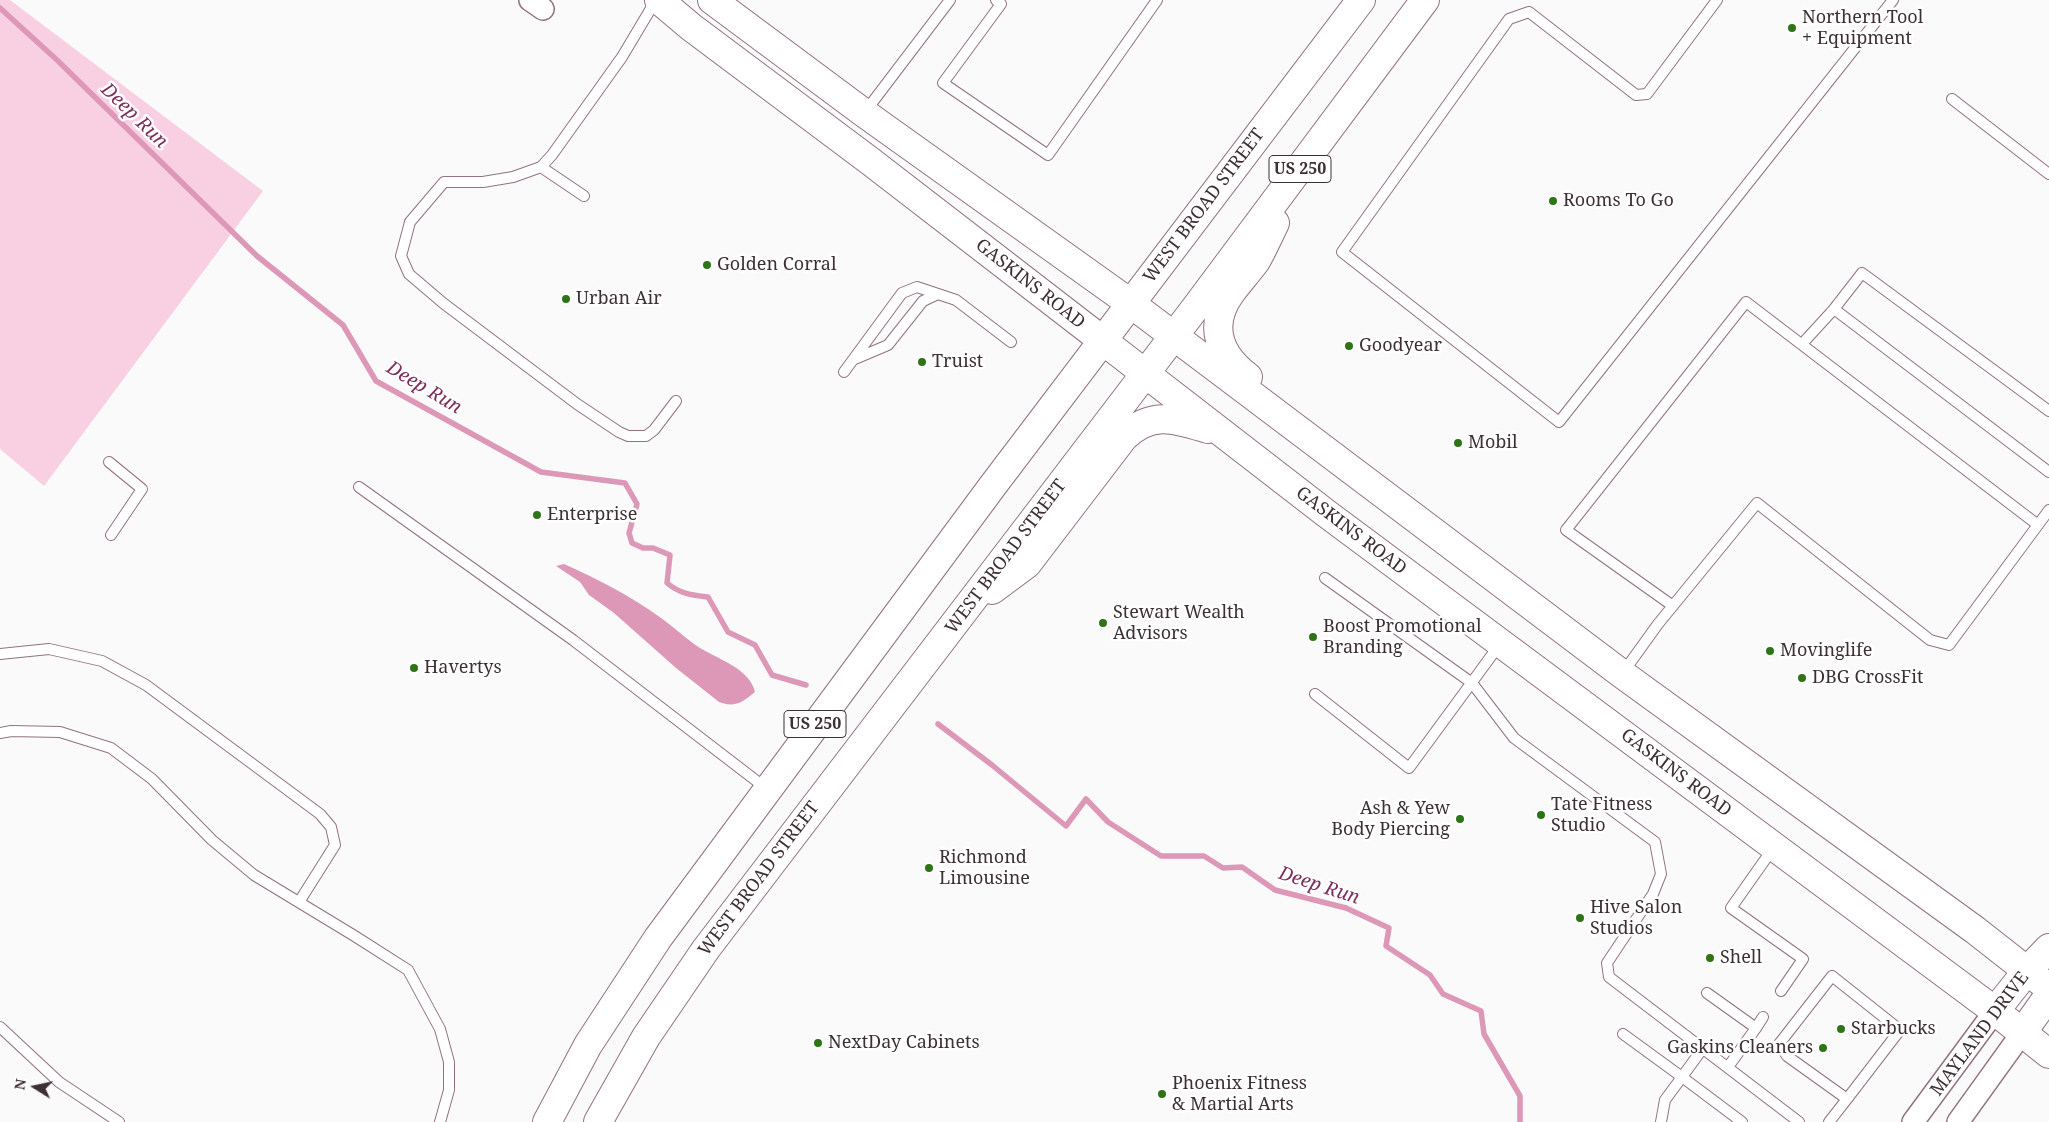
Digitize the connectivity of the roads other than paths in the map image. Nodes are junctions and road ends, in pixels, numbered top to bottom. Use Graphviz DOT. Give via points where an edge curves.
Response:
graph roads {
  1 [pos="658,0"];
  2 [pos="712,0"];
  3 [pos="950,0"];
  4 [pos="996,0"];
  5 [pos="1158,0"];
  6 [pos="1361,0"];
  7 [pos="1425,0"];
  8 [pos="1716,0"];
  9 [pos="1893,0"];
  10 [pos="1952,99"];
  11 [pos="864,113"];
  12 [pos="1305,162"];
  13 [pos="541,167"];
  14 [pos="2049,174"];
  15 [pos="584,196"];
  16 [pos="938,294"];
  17 [pos="1130,304"];
  18 [pos="1834,310"];
  19 [pos="1173,337"];
  20 [pos="1102,340"];
  21 [pos="1011,342"];
  22 [pos="1802,344"];
  23 [pos="852,360"];
  24 [pos="844,372"];
  25 [pos="1146,373"];
  26 [pos="676,401"];
  27 [pos="2049,411"];
  28 [pos="1225,435"];
  29 [pos="109,462"];
  30 [pos="1350,470"];
  31 [pos="2049,472"];
  32 [pos="359,487"];
  33 [pos="2049,510"];
  34 [pos="2038,524"];
  35 [pos="111,535"];
  36 [pos="1325,578"];
  37 [pos="1674,606"];
  38 [pos="967,608"];
  39 [pos="1501,643"];
  40 [pos="0,654"];
  41 [pos="1622,674"];
  42 [pos="1472,683"];
  43 [pos="1315,694"];
  44 [pos="0,733"];
  45 [pos="768,790"];
  46 [pos="1774,846"];
  47 [pos="299,902"];
  48 [pos="2049,948"];
  49 [pos="2026,972"];
  50 [pos="2049,988"];
  51 [pos="1781,991"];
  52 [pos="1707,993"];
  53 [pos="2049,995"];
  54 [pos="1995,1011"];
  55 [pos="1764,1017"];
  56 [pos="0,1026"];
  57 [pos="1756,1028"];
  58 [pos="2022,1033"];
  59 [pos="1623,1034"];
  60 [pos="1703,1048"];
  61 [pos="2049,1054"];
  62 [pos="1728,1067"];
  63 [pos="1682,1078"];
  64 [pos="1847,1099"];
  65 [pos="119,1122"];
  66 [pos="440,1122"];
  67 [pos="547,1122"];
  68 [pos="598,1122"];
  69 [pos="1661,1122"];
  70 [pos="1742,1122"];
  71 [pos="1798,1122"];
  72 [pos="1829,1122"];
  73 [pos="1913,1122"];
  74 [pos="1958,1122"];
  1 -- 13 [label="lane" via="622,57"];
  1 -- 20 [label="main road, GASKINS ROAD"];
  2 -- 11 [label="main road"];
  3 -- 11 [label="lane"];
  4 -- 5 [label="lane" via="1001,4 943,83 1048,154"];
  6 -- 17 [label="main road, WEST BROAD STREET / US 250"];
  7 -- 12 [label="main road, WEST BROAD STREET / US 250"];
  8 -- 9 [label="lane" via="1647,94 1636,95 1529,12 1509,19 1342,252 1559,422"];
  10 -- 14 [label="lane"];
  11 -- 17 [label="main road"];
  12 -- 19 [label="main road, WEST BROAD STREET / US 250"];
  12 -- 30 [label="main road" via="1256,260 1224,304 1219,337 1231,363 1322,433"];
  13 -- 15 [label="lane"];
  13 -- 26 [label="lane" via="513,177 444,182 410,222 401,256 409,274 577,404 619,432 628,436 646,436"];
  16 -- 21 [label="lane" via="956,300"];
  16 -- 23 [label="lane" via="923,300 888,345"];
  16 -- 23 [label="lane" via="917,287 902,293"];
  17 -- 19 [label="main road"];
  17 -- 20 [label="main road, WEST BROAD STREET / US 250"];
  18 -- 22 [label="lane"];
  18 -- 27 [label="lane" via="1862,274"];
  18 -- 31 [label="lane"];
  19 -- 25 [label="main road, WEST BROAD STREET / US 250"];
  19 -- 30 [label="main road"];
  20 -- 25 [label="main road, GASKINS ROAD"];
  20 -- 45 [label="main road, WEST BROAD STREET / US 250" via="920,581"];
  22 -- 34 [label="lane"];
  22 -- 37 [label="lane" via="1746,302 1566,530"];
  23 -- 24 [label="lane"];
  25 -- 28 [label="main road, GASKINS ROAD"];
  25 -- 38 [label="main road, WEST BROAD STREET / US 250"];
  28 -- 38 [label="main road" via="1163,418 1149,420 1132,429 1027,564"];
  28 -- 39 [label="main road, GASKINS ROAD"];
  29 -- 35 [label="lane" via="142,489"];
  30 -- 41 [label="main road"];
  32 -- 45 [label="lane" via="573,640"];
  33 -- 34 [label="lane"];
  34 -- 37 [label="lane" via="1949,645 1930,640 1757,503"];
  36 -- 42 [label="lane"];
  37 -- 41 [label="lane"];
  38 -- 68 [label="main road, WEST BROAD STREET / US 250" via="684,978"];
  39 -- 42 [label="lane"];
  39 -- 46 [label="main road, GASKINS ROAD"];
  40 -- 47 [label="lane" via="49,649 102,661 146,686 320,814 331,827 335,845"];
  41 -- 49 [label="main road" via="1975,930"];
  42 -- 43 [label="lane" via="1409,768"];
  42 -- 60 [label="lane" via="1514,738 1655,842 1662,874 1653,894 1607,963 1609,978"];
  44 -- 47 [label="lane" via="60,732 111,748 152,779 212,840 254,875"];
  45 -- 67 [label="main road, WEST BROAD STREET / US 250" via="639,965 588,1045"];
  46 -- 51 [label="lane" via="1731,908 1804,959"];
  46 -- 54 [label="main road, GASKINS ROAD"];
  47 -- 66 [label="lane" via="408,970 440,1029 449,1062 449,1090"];
  48 -- 49 [label="main road, MAYLAND DRIVE"];
  49 -- 50 [label="main road"];
  49 -- 54 [label="main road, MAYLAND DRIVE"];
  52 -- 57 [label="lane"];
  53 -- 58 [label="main road, MAYLAND DRIVE"];
  54 -- 58 [label="main road, GASKINS ROAD"];
  54 -- 73 [label="street, MAYLAND DRIVE"];
  55 -- 57 [label="lane"];
  56 -- 65 [label="lane" via="60,1082"];
  57 -- 62 [label="lane"];
  58 -- 61 [label="main road, GASKINS ROAD"];
  58 -- 74 [label="street, MAYLAND DRIVE"];
  59 -- 63 [label="lane"];
  60 -- 62 [label="lane"];
  60 -- 63 [label="lane"];
  62 -- 71 [label="lane"];
  63 -- 69 [label="lane" via="1665,1100"];
  63 -- 70 [label="lane"];
  64 -- 64 [label="lane" via="1787,1056 1779,1044 1832,976 1900,1030"];
  64 -- 72 [label="lane"];
}
